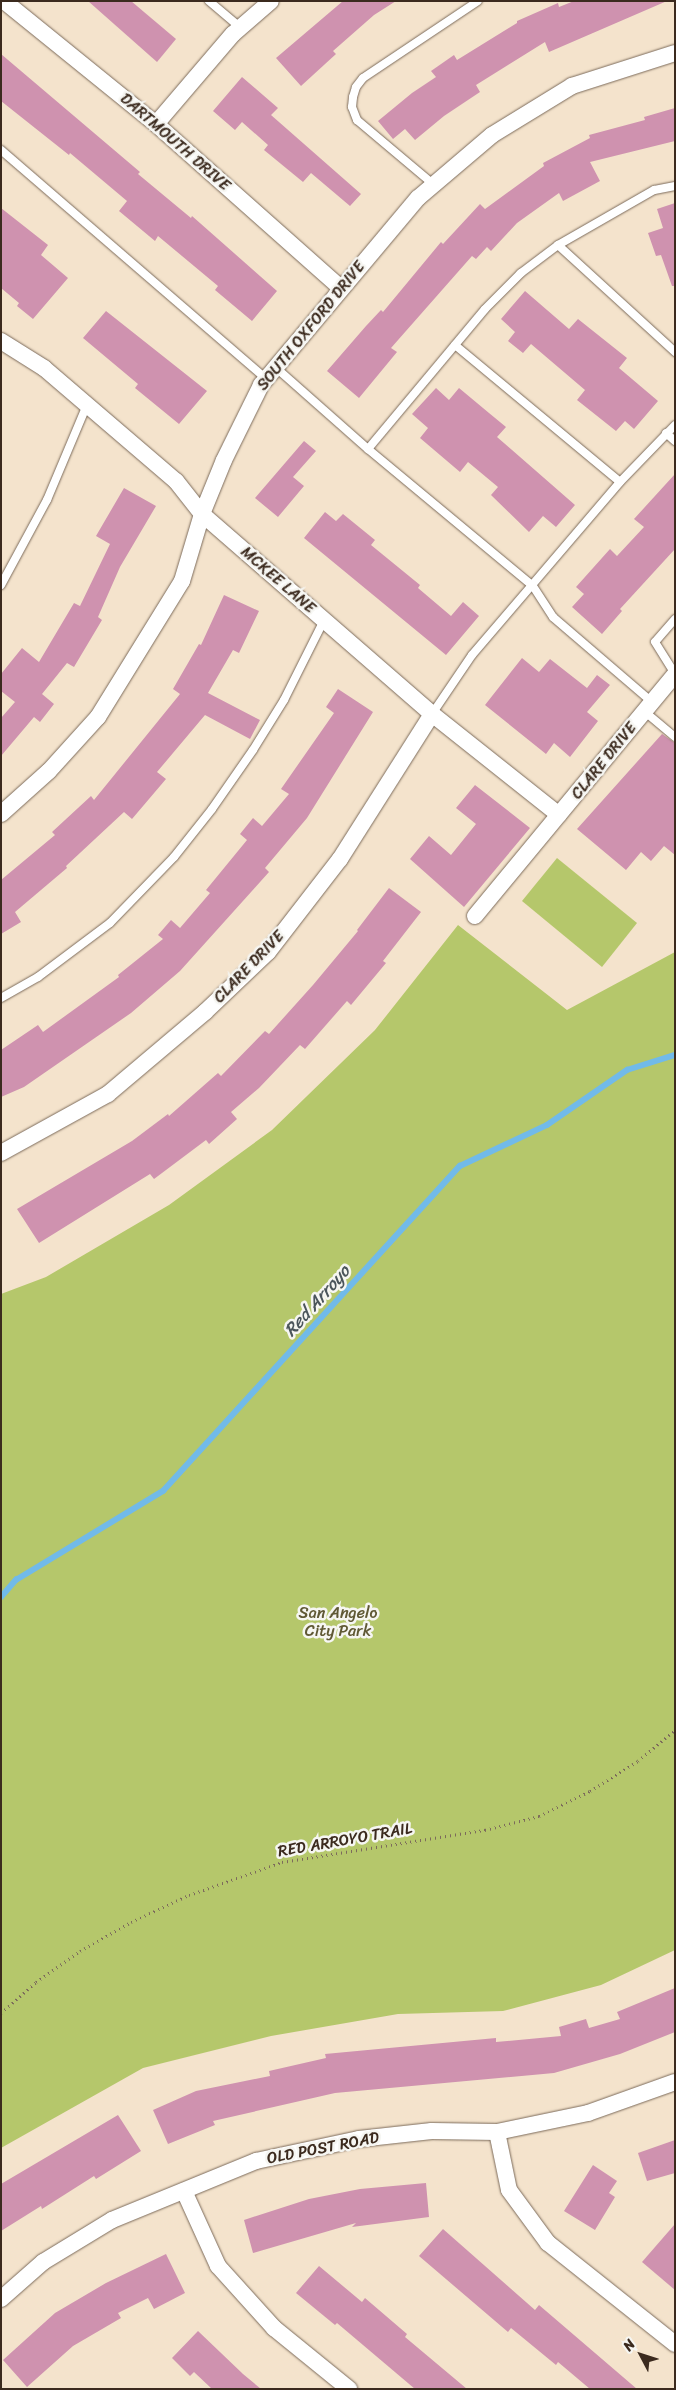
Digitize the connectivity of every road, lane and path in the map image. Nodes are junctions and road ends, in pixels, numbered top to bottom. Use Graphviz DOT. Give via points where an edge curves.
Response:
graph roads {
  1 [pos="4,1"];
  2 [pos="209,1"];
  3 [pos="271,1"];
  4 [pos="478,1"];
  5 [pos="241,28"];
  6 [pos="675,53"];
  7 [pos="156,124"];
  8 [pos="1,150"];
  9 [pos="433,184"];
  10 [pos="675,186"];
  11 [pos="558,245"];
  12 [pos="341,288"];
  13 [pos="1,341"];
  14 [pos="455,345"];
  15 [pos="675,352"];
  16 [pos="271,373"];
  17 [pos="87,405"];
  18 [pos="675,424"];
  19 [pos="666,433"];
  20 [pos="675,441"];
  21 [pos="368,449"];
  22 [pos="620,482"];
  23 [pos="202,514"];
  24 [pos="1,585"];
  25 [pos="532,585"];
  26 [pos="675,619"];
  27 [pos="324,620"];
  28 [pos="675,674"];
  29 [pos="648,707"];
  30 [pos="432,714"];
  31 [pos="675,737"];
  32 [pos="1,814"];
  33 [pos="559,815"];
  34 [pos="475,916"];
  35 [pos="1,998"];
  36 [pos="1,1153"];
  37 [pos="675,1730"];
  38 [pos="1,2012"];
  39 [pos="675,2082"];
  40 [pos="497,2132"];
  41 [pos="184,2191"];
  42 [pos="1,2299"];
  43 [pos="675,2344"];
  44 [pos="349,2389"];
  1 -- 7 [label="street, DARTMOUTH DRIVE"];
  2 -- 5 [label="lane"];
  3 -- 5 [label="street"];
  4 -- 9 [label="lane" via="363,78 353,97 352,107 357,120"];
  5 -- 7 [label="street"];
  6 -- 9 [label="street, SOUTH OXFORD DRIVE" via="572,86 492,135"];
  7 -- 12 [label="street, DARTMOUTH DRIVE"];
  8 -- 16 [label="lane"];
  9 -- 12 [label="street, SOUTH OXFORD DRIVE"];
  10 -- 11 [label="lane" via="654,190"];
  11 -- 14 [label="lane" via="520,273"];
  11 -- 15 [label="lane"];
  12 -- 16 [label="street, SOUTH OXFORD DRIVE"];
  13 -- 17 [label="street, MCKEE LANE" via="44,368"];
  14 -- 21 [label="lane"];
  14 -- 22 [label="lane"];
  16 -- 21 [label="lane"];
  16 -- 23 [label="street, SOUTH OXFORD DRIVE" via="261,385 224,460"];
  17 -- 23 [label="street, MCKEE LANE" via="176,481"];
  17 -- 24 [label="lane" via="47,500"];
  18 -- 19 [label="lane"];
  19 -- 20 [label="lane"];
  19 -- 22 [label="lane"];
  21 -- 25 [label="lane"];
  22 -- 25 [label="lane"];
  23 -- 27 [label="street, MCKEE LANE"];
  23 -- 32 [label="street, SOUTH OXFORD DRIVE" via="182,581 98,717 49,771"];
  25 -- 29 [label="lane" via="553,616"];
  25 -- 30 [label="lane" via="472,655"];
  26 -- 28 [label="lane" via="655,642"];
  27 -- 30 [label="street, MCKEE LANE"];
  27 -- 35 [label="lane" via="284,700 253,750 174,857 110,923 38,977"];
  28 -- 29 [label="street, CLARE DRIVE"];
  29 -- 31 [label="lane"];
  29 -- 33 [label="street, CLARE DRIVE"];
  30 -- 33 [label="street, MCKEE LANE"];
  30 -- 36 [label="street, CLARE DRIVE" via="340,859 268,952 205,1012 108,1094"];
  33 -- 34 [label="street, CLARE DRIVE"];
  37 -- 38 [label="path, RED ARROYO TRAIL" via="638,1761 590,1791 540,1816 485,1830 282,1862 189,1895 130,1922 80,1951"];
  39 -- 40 [label="street, OLD POST ROAD" via="588,2113"];
  40 -- 41 [label="street, OLD POST ROAD" via="432,2132 359,2139 256,2161"];
  40 -- 43 [label="street" via="509,2190 548,2243"];
  41 -- 42 [label="street, OLD POST ROAD" via="112,2220 43,2262"];
  41 -- 44 [label="street" via="218,2266 274,2328"];
}
